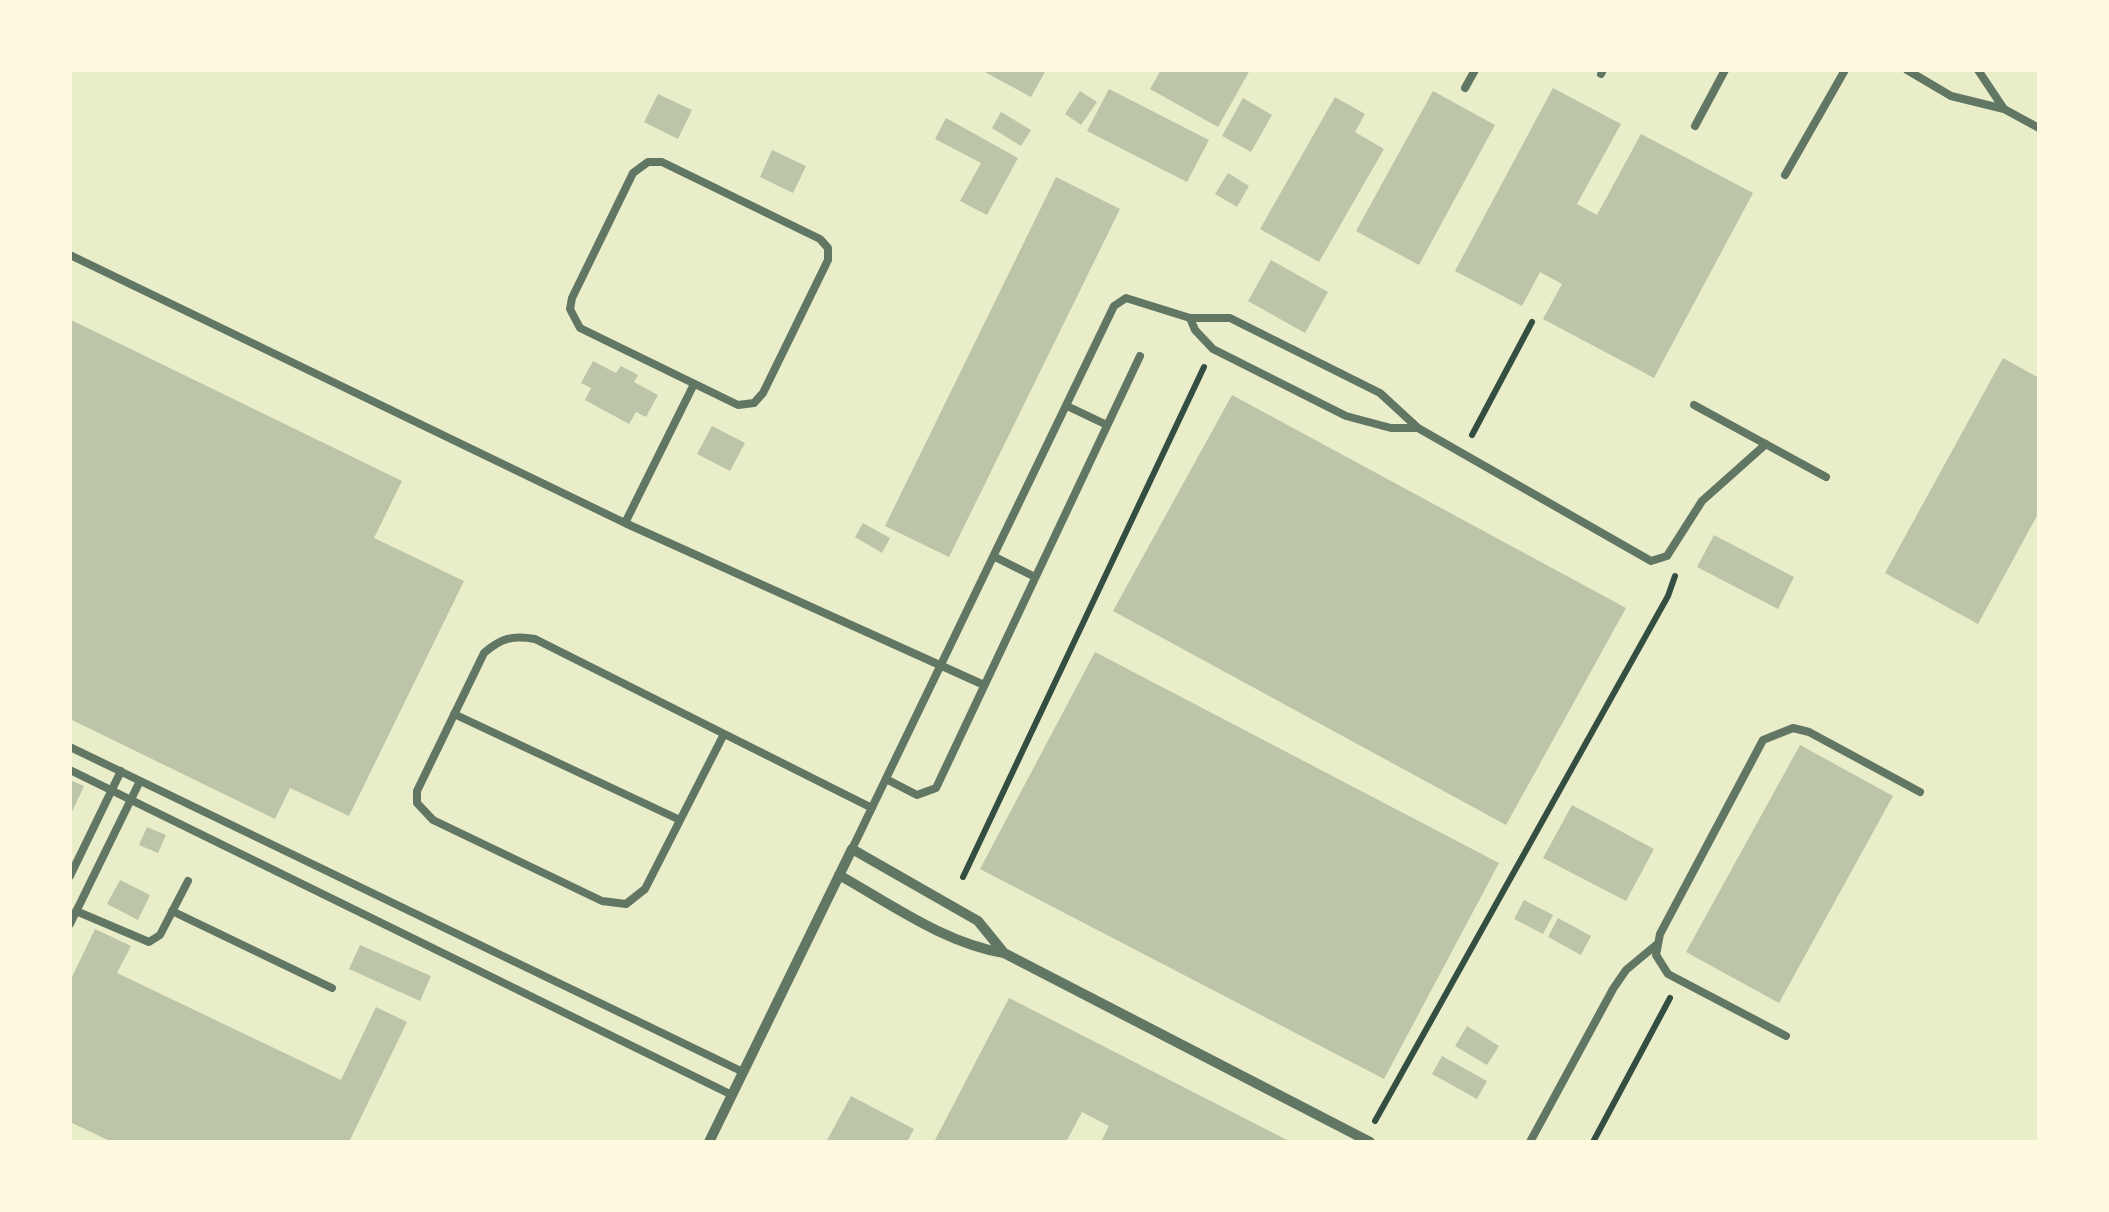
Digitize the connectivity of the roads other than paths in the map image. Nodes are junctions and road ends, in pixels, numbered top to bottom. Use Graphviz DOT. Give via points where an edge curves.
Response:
graph roads {
  1 [pos="1475,70"];
  2 [pos="1725,70"];
  3 [pos="1844,70"];
  4 [pos="1907,70"];
  5 [pos="1978,70"];
  6 [pos="1465,88"];
  7 [pos="2004,110"];
  8 [pos="1695,126"];
  9 [pos="2039,128"];
  10 [pos="1784,174"];
  11 [pos="70,255"];
  12 [pos="1190,318"];
  13 [pos="1140,356"];
  14 [pos="694,384"];
  15 [pos="1694,405"];
  16 [pos="1066,406"];
  17 [pos="1107,425"];
  18 [pos="1418,428"];
  19 [pos="1766,444"];
  20 [pos="1826,477"];
  21 [pos="625,523"];
  22 [pos="994,557"];
  23 [pos="1036,577"];
  24 [pos="943,664"];
  25 [pos="984,685"];
  26 [pos="454,714"];
  27 [pos="724,734"];
  28 [pos="70,747"];
  29 [pos="70,770"];
  30 [pos="121,771"];
  31 [pos="140,780"];
  32 [pos="886,780"];
  33 [pos="111,790"];
  34 [pos="1920,792"];
  35 [pos="130,800"];
  36 [pos="872,808"];
  37 [pos="680,820"];
  38 [pos="852,848"];
  39 [pos="306,861"];
  40 [pos="839,875"];
  41 [pos="70,876"];
  42 [pos="295,880"];
  43 [pos="188,882"];
  44 [pos="70,899"];
  45 [pos="78,907"];
  46 [pos="172,911"];
  47 [pos="70,924"];
  48 [pos="1656,945"];
  49 [pos="1004,953"];
  50 [pos="332,988"];
  51 [pos="1786,1036"];
  52 [pos="743,1072"];
  53 [pos="732,1095"];
  54 [pos="1367,1141"];
  55 [pos="708,1142"];
  56 [pos="1530,1142"];
  1 -- 6 [label="lane"];
  2 -- 8 [label="lane"];
  3 -- 10 [label="lane"];
  4 -- 7 [label="lane" via="1952,96"];
  5 -- 7 [label="lane"];
  7 -- 9 [label="lane"];
  11 -- 21 [label="lane"];
  12 -- 16 [label="lane" via="1133,297 1119,301"];
  12 -- 18 [label="lane" via="1230,318 1380,393"];
  12 -- 18 [label="lane" via="1213,349 1346,416"];
  13 -- 17 [label="lane"];
  14 -- 14 [label="lane" via="738,405 760,399 828,248 662,162 648,162 634,173 570,309 580,328"];
  14 -- 21 [label="lane"];
  15 -- 19 [label="lane"];
  16 -- 17 [label="lane"];
  16 -- 22 [label="lane"];
  17 -- 23 [label="lane"];
  18 -- 19 [label="lane" via="1644,558 1660,560 1702,501"];
  19 -- 20 [label="lane"];
  21 -- 24 [label="lane"];
  22 -- 23 [label="lane"];
  22 -- 24 [label="lane"];
  23 -- 25 [label="lane"];
  24 -- 25 [label="lane"];
  24 -- 32 [label="lane"];
  25 -- 32 [label="lane" via="931,792 917,795"];
  26 -- 27 [label="lane" via="484,653 516,636 535,639"];
  26 -- 37 [label="lane"];
  26 -- 37 [label="lane" via="416,790 423,814 602,901 614,906 637,898"];
  27 -- 36 [label="lane"];
  27 -- 37 [label="lane"];
  28 -- 30 [label="lane"];
  29 -- 33 [label="lane"];
  30 -- 31 [label="lane"];
  30 -- 33 [label="lane"];
  31 -- 35 [label="lane"];
  31 -- 39 [label="lane"];
  32 -- 36 [label="lane"];
  33 -- 35 [label="lane"];
  33 -- 41 [label="lane"];
  34 -- 48 [label="lane" via="1809,732 1776,731 1763,740"];
  35 -- 42 [label="lane"];
  35 -- 45 [label="lane"];
  36 -- 38 [label="lane"];
  38 -- 40 [label="street"];
  38 -- 49 [label="street" via="978,921"];
  39 -- 42 [label="lane"];
  39 -- 52 [label="lane"];
  40 -- 49 [label="street" via="961,942"];
  40 -- 52 [label="street"];
  42 -- 53 [label="lane"];
  43 -- 46 [label="lane"];
  44 -- 45 [label="lane"];
  45 -- 46 [label="lane" via="149,942"];
  45 -- 47 [label="lane"];
  46 -- 50 [label="lane"];
  48 -- 51 [label="lane" via="1660,966 1679,980"];
  48 -- 56 [label="lane" via="1613,989"];
  49 -- 54 [label="street"];
  52 -- 53 [label="street"];
  53 -- 55 [label="street"];
}
